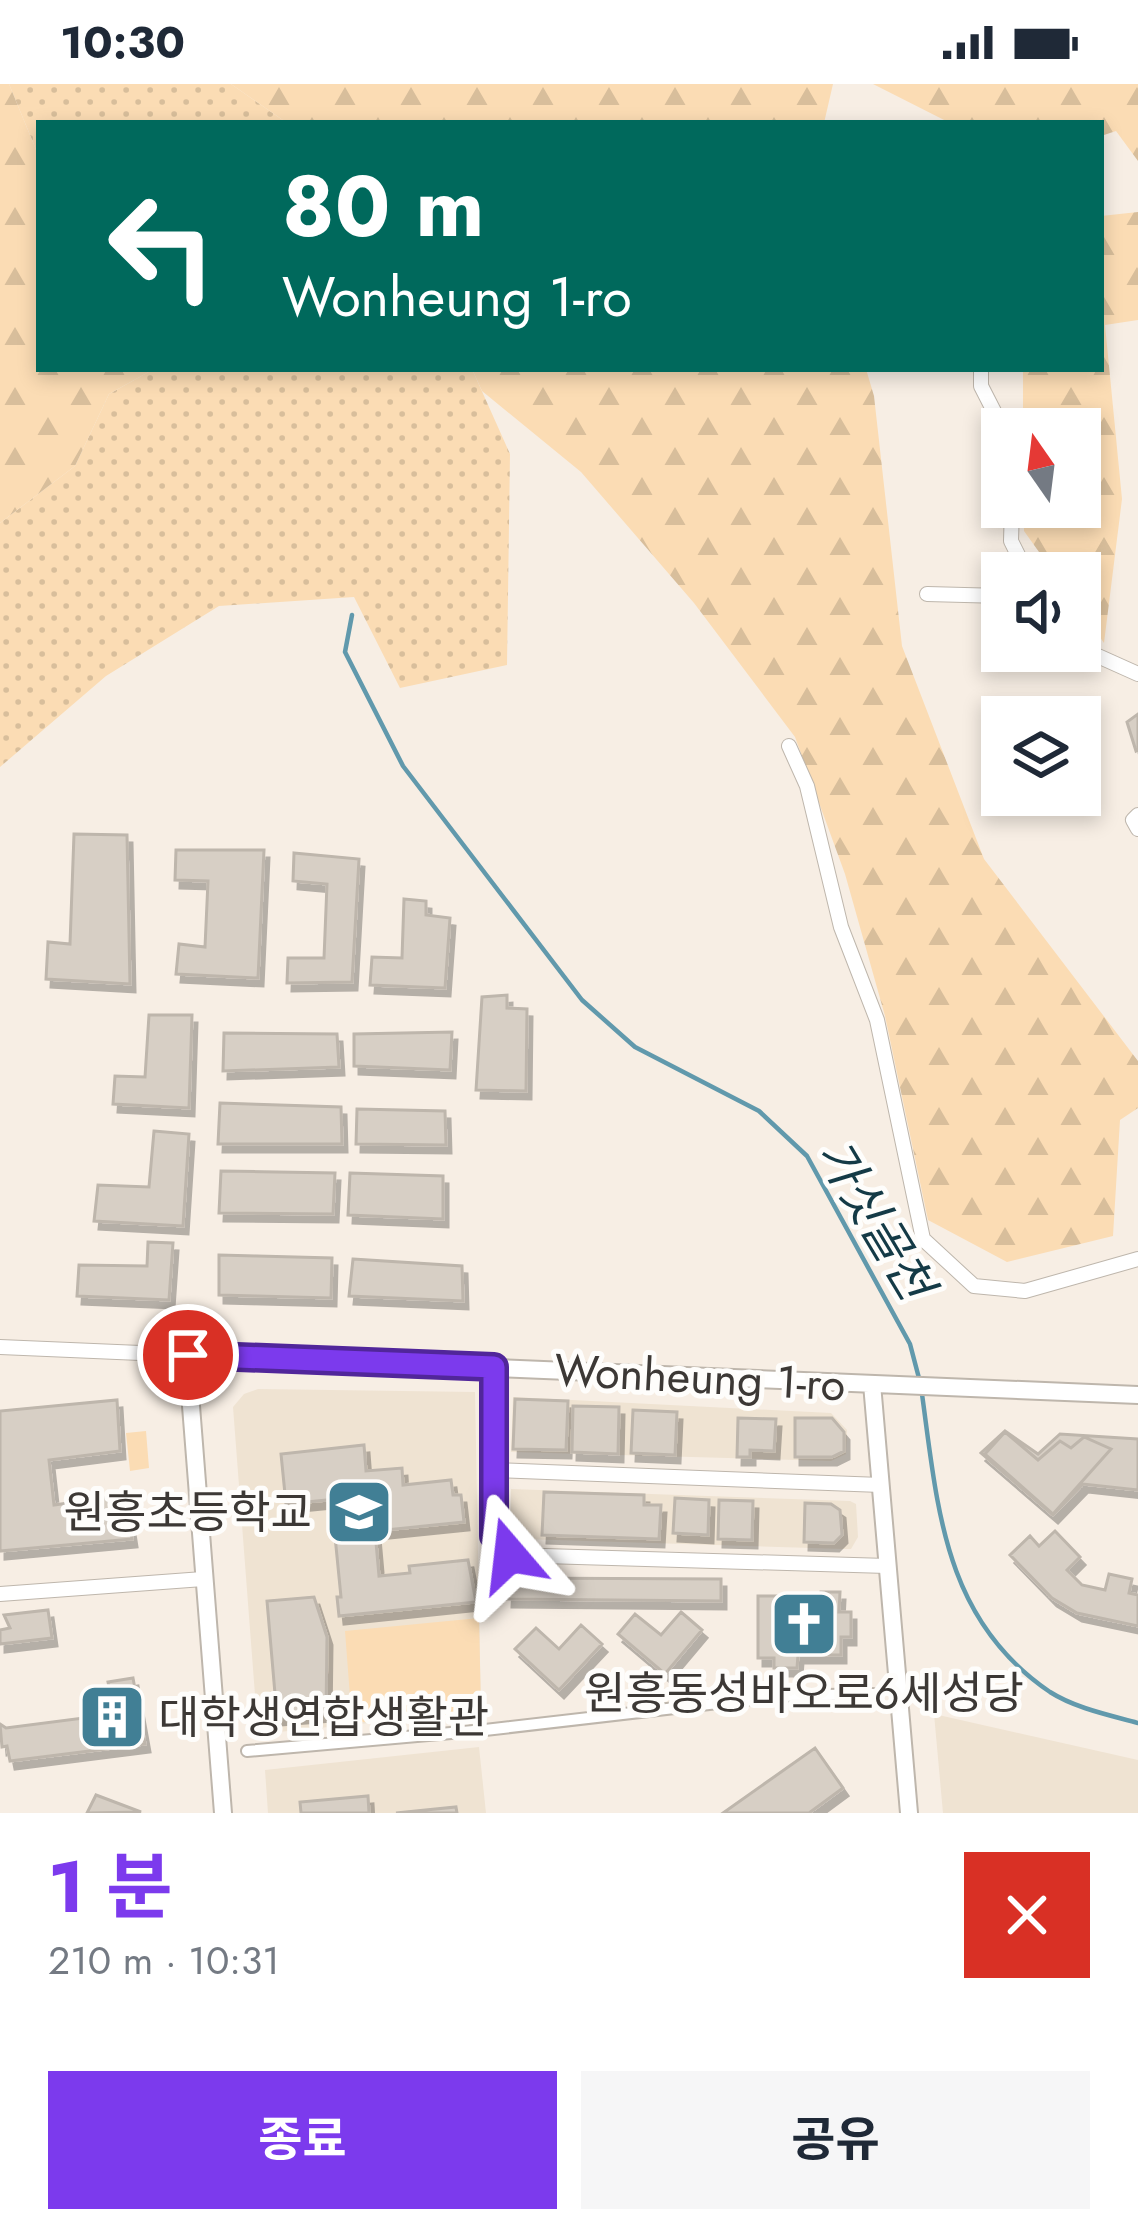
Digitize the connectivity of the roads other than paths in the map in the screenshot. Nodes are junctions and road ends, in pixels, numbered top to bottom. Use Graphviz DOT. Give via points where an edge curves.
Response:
graph roads {
  1 [pos="981,372"];
  2 [pos="992,408"];
  3 [pos="927,594"];
  4 [pos="981,595"];
  5 [pos="1101,657"];
  6 [pos="1138,674"];
  7 [pos="790,746"];
  8 [pos="1138,815"];
  9 [pos="1138,829"];
  10 [pos="1138,1259"];
  11 [pos="0,1347"];
  12 [pos="188,1355"];
  13 [pos="494,1367"];
  14 [pos="872,1384"];
  15 [pos="1138,1394"];
  16 [pos="494,1470"];
  17 [pos="881,1485"];
  18 [pos="887,1566"];
  19 [pos="203,1579"];
  20 [pos="0,1594"];
  21 [pos="873,1694"];
  22 [pos="247,1751"];
  23 [pos="224,1813"];
  24 [pos="909,1813"];
  1 -- 2 [label="street"];
  3 -- 4 [label="street"];
  5 -- 6 [label="street"];
  7 -- 10 [label="street" via="841,927 877,1019 923,1239 974,1286 1025,1291"];
  8 -- 9 [label="street"];
  11 -- 12 [label="street"];
  12 -- 13 [label="street, Wonheung 1-ro"];
  12 -- 19 [label="street"];
  13 -- 14 [label="street, Wonheung 1-ro"];
  13 -- 16 [label="street, Wonheung 1-ro"];
  14 -- 15 [label="street, Wonheung 1-ro"];
  14 -- 17 [label="street"];
  16 -- 17 [label="street"];
  16 -- 18 [label="street, Wonheung 1-ro" via="494,1536 510,1555"];
  17 -- 18 [label="street"];
  18 -- 24 [label="street"];
  19 -- 20 [label="street"];
  19 -- 23 [label="street"];
  21 -- 22 [label="street" via="778,1696"];
}
